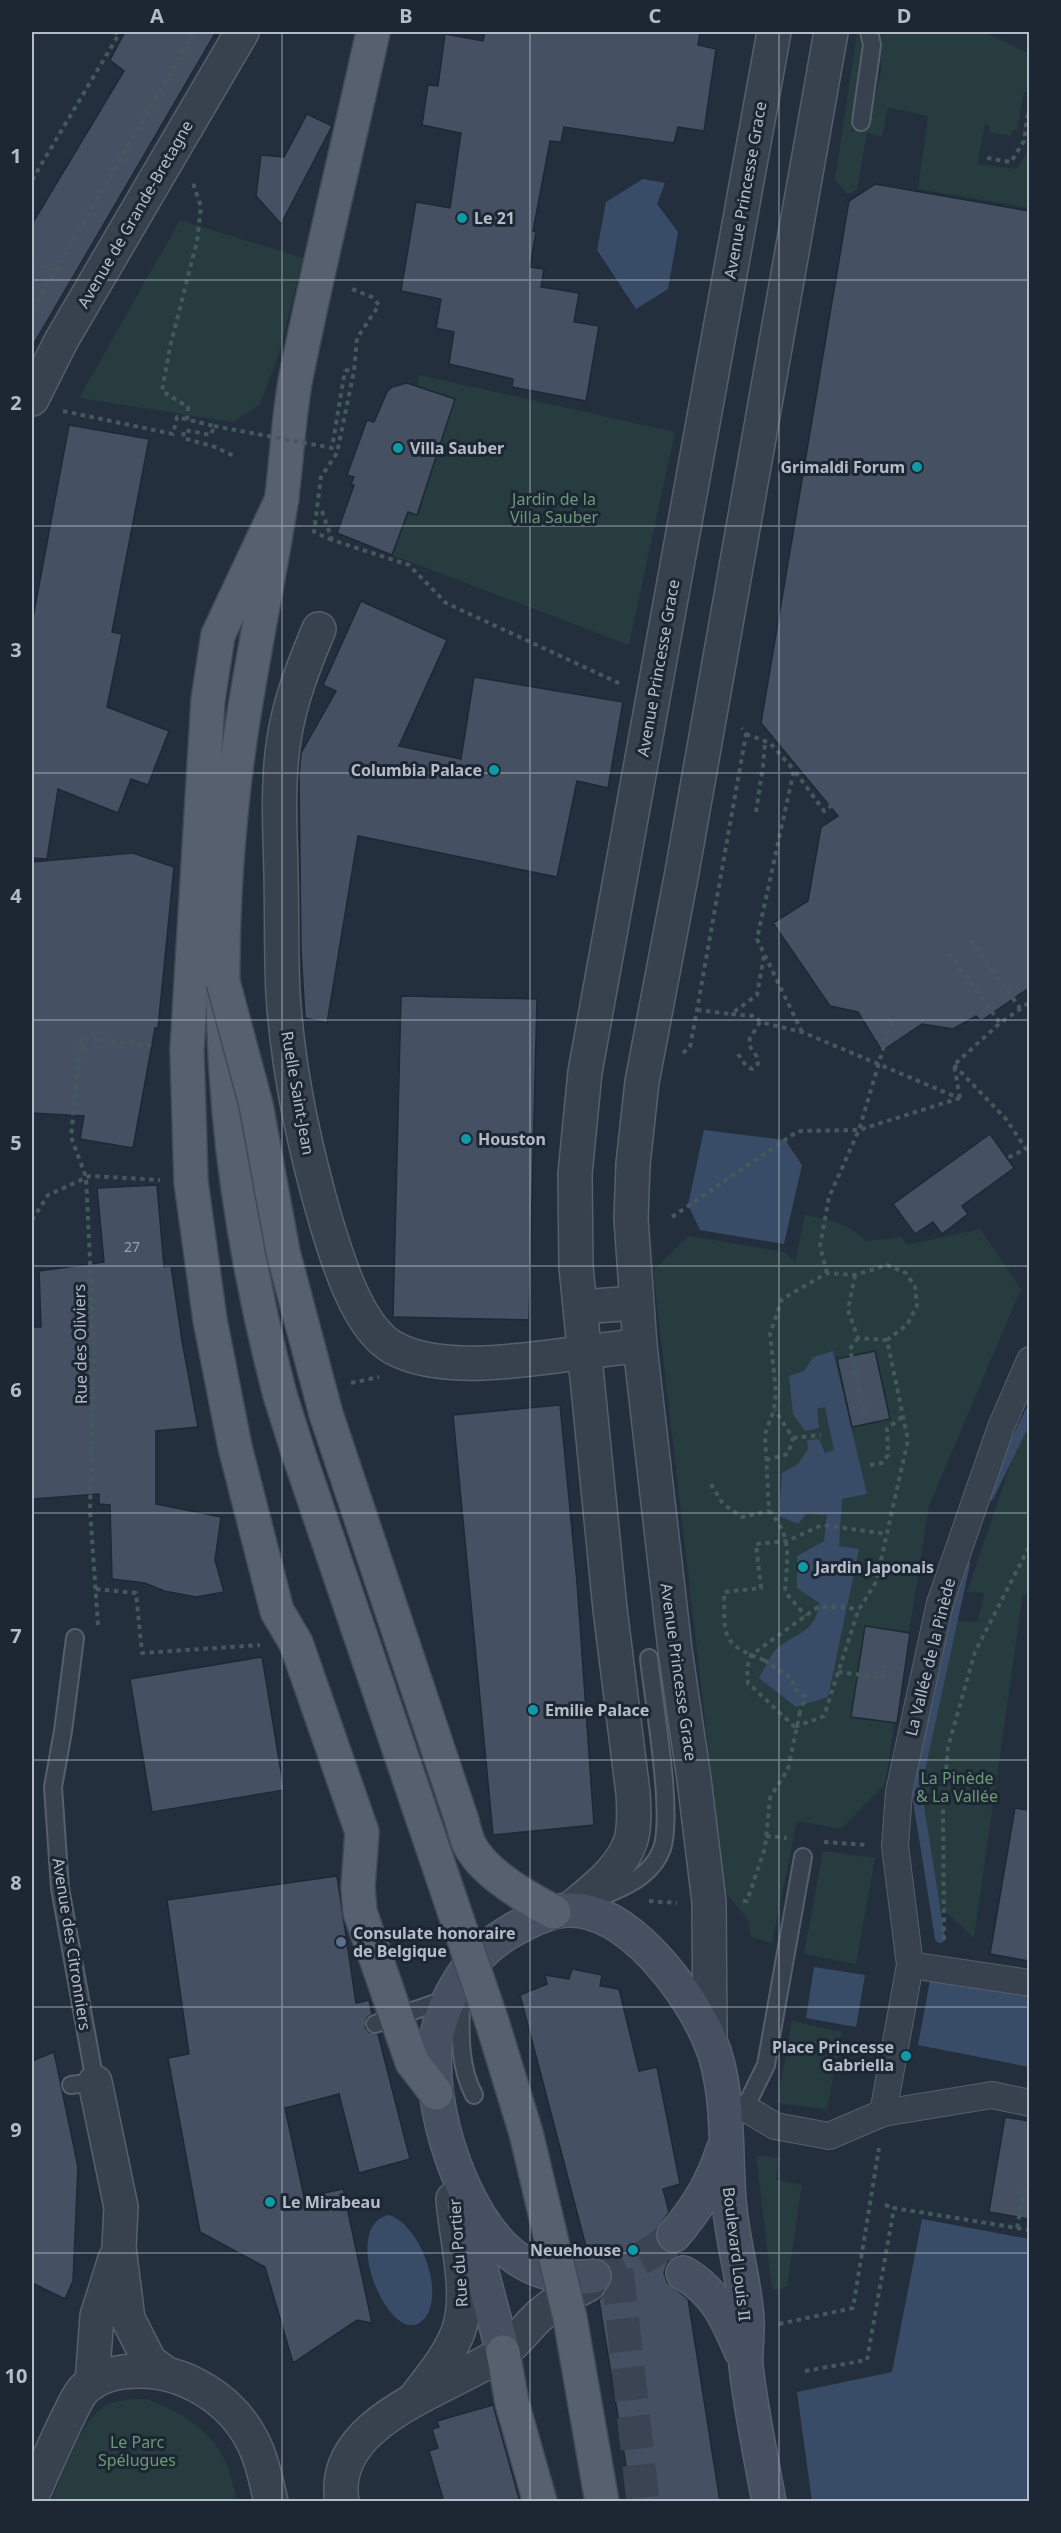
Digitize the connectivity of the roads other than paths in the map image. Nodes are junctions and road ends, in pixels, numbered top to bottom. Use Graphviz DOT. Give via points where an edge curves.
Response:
graph roads {
  1 [pos="242,32"];
  2 [pos="373,32"];
  3 [pos="774,32"];
  4 [pos="831,32"];
  5 [pos="869,32"];
  6 [pos="861,122"];
  7 [pos="45,405"];
  8 [pos="282,499"];
  9 [pos="319,629"];
  10 [pos="223,982"];
  11 [pos="636,1303"];
  12 [pos="580,1307"];
  13 [pos="640,1346"];
  14 [pos="584,1351"];
  15 [pos="1029,1360"];
  16 [pos="75,1638"];
  17 [pos="649,1658"];
  18 [pos="803,1857"];
  19 [pos="562,1911"];
  20 [pos="910,1965"];
  21 [pos="1029,1983"];
  22 [pos="456,1988"];
  23 [pos="386,2020"];
  24 [pos="711,2041"];
  25 [pos="83,2083"];
  26 [pos="436,2093"];
  27 [pos="474,2095"];
  28 [pos="1029,2103"];
  29 [pos="883,2113"];
  30 [pos="732,2124"];
  31 [pos="453,2166"];
  32 [pos="674,2235"];
  33 [pos="119,2248"];
  34 [pos="682,2273"];
  35 [pos="595,2278"];
  36 [pos="503,2352"];
  37 [pos="746,2364"];
  38 [pos="164,2372"];
  39 [pos="92,2382"];
  40 [pos="415,2399"];
  41 [pos="32,2496"];
  42 [pos="271,2502"];
  43 [pos="342,2502"];
  44 [pos="540,2502"];
  45 [pos="602,2502"];
  46 [pos="769,2502"];
  1 -- 7 [label="street, Avenue de Grande-Bretagne" via="61,340"];
  2 -- 8 [label="main road" via="295,381"];
  3 -- 12 [label="street, Avenue Princesse Grace" via="585,1072 574,1174"];
  4 -- 11 [label="street, Avenue Princesse Grace" via="642,1082 632,1175"];
  5 -- 6 [label="lane" via="872,45"];
  8 -- 10 [label="main road" via="230,823"];
  8 -- 23 [label="main road" via="218,635 208,700 187,1050 191,1182 210,1320 235,1447 277,1611 296,1643 362,1832 360,1912"];
  9 -- 14 [label="street, Ruelle Saint-Jean" via="299,675 284,740 280,796 283,994 301,1126 339,1266 373,1328 389,1345 408,1355 450,1362 504,1361"];
  10 -- 19 [label="main road, bridge" via="256,1105 283,1252 326,1414 470,1845 483,1863 517,1890"];
  10 -- 45 [label="main road, bridge" via="224,1070 230,1135 249,1266 263,1331 298,1452 526,2133 570,2318"];
  11 -- 12 [label="street"];
  11 -- 13 [label="street, Avenue Princesse Grace"];
  12 -- 14 [label="street, Avenue Princesse Grace"];
  13 -- 14 [label="street, Ruelle Saint-Jean"];
  13 -- 24 [label="street, Avenue Princesse Grace" via="709,1902"];
  14 -- 19 [label="street, Avenue Princesse Grace" via="634,1817 625,1855 593,1890"];
  15 -- 20 [label="street, La Vallée de la Pinède" via="1001,1426 940,1604 899,1792 895,1846"];
  16 -- 25 [label="lane, Avenue des Citronniers" via="53,1787 60,1888"];
  17 -- 19 [label="lane" via="665,1810 666,1832 661,1852 629,1886"];
  18 -- 30 [label="lane" via="766,2065"];
  19 -- 22 [label="main road" via="519,1926 490,1944 475,1958"];
  19 -- 24 [label="main road, Boulevard Louis II" via="593,1914 633,1936 677,1985"];
  20 -- 21 [label="street"];
  20 -- 29 [label="street, La Vallée de la Pinède"];
  22 -- 23 [label="lane"];
  22 -- 26 [label="main road" via="441,2018 436,2042"];
  22 -- 27 [label="lane" via="464,2068"];
  23 -- 26 [label="main road"];
  24 -- 30 [label="main road, Boulevard Louis II"];
  25 -- 33 [label="street, Avenue des Citronniers" via="114,2164 121,2207"];
  26 -- 31 [label="main road"];
  28 -- 29 [label="street" via="992,2095"];
  29 -- 30 [label="street" via="829,2136 775,2126"];
  30 -- 32 [label="main road" via="712,2181"];
  30 -- 37 [label="main road, Boulevard Louis II" via="729,2205 747,2318"];
  31 -- 35 [label="main road" via="485,2223 516,2258 554,2274"];
  31 -- 36 [label="main road"];
  31 -- 40 [label="street, Rue du Portier" via="463,2312 447,2356"];
  33 -- 38 [label="street, Avenue des Citronniers" via="128,2319 150,2362"];
  33 -- 39 [label="street, Avenue des Citronniers" via="97,2316"];
  34 -- 37 [label="main road, Boulevard Louis II" via="698,2282 719,2304"];
  35 -- 36 [label="street" via="552,2306"];
  36 -- 40 [label="street" via="474,2372"];
  36 -- 44 [label="main road" via="512,2403"];
  37 -- 46 [label="main road, Boulevard Louis II"];
  38 -- 39 [label="street" via="118,2372"];
  38 -- 42 [label="street" via="209,2393 235,2415 260,2459"];
  39 -- 41 [label="street" via="79,2396"];
  40 -- 43 [label="street" via="369,2431 353,2448 344,2468"];
}
